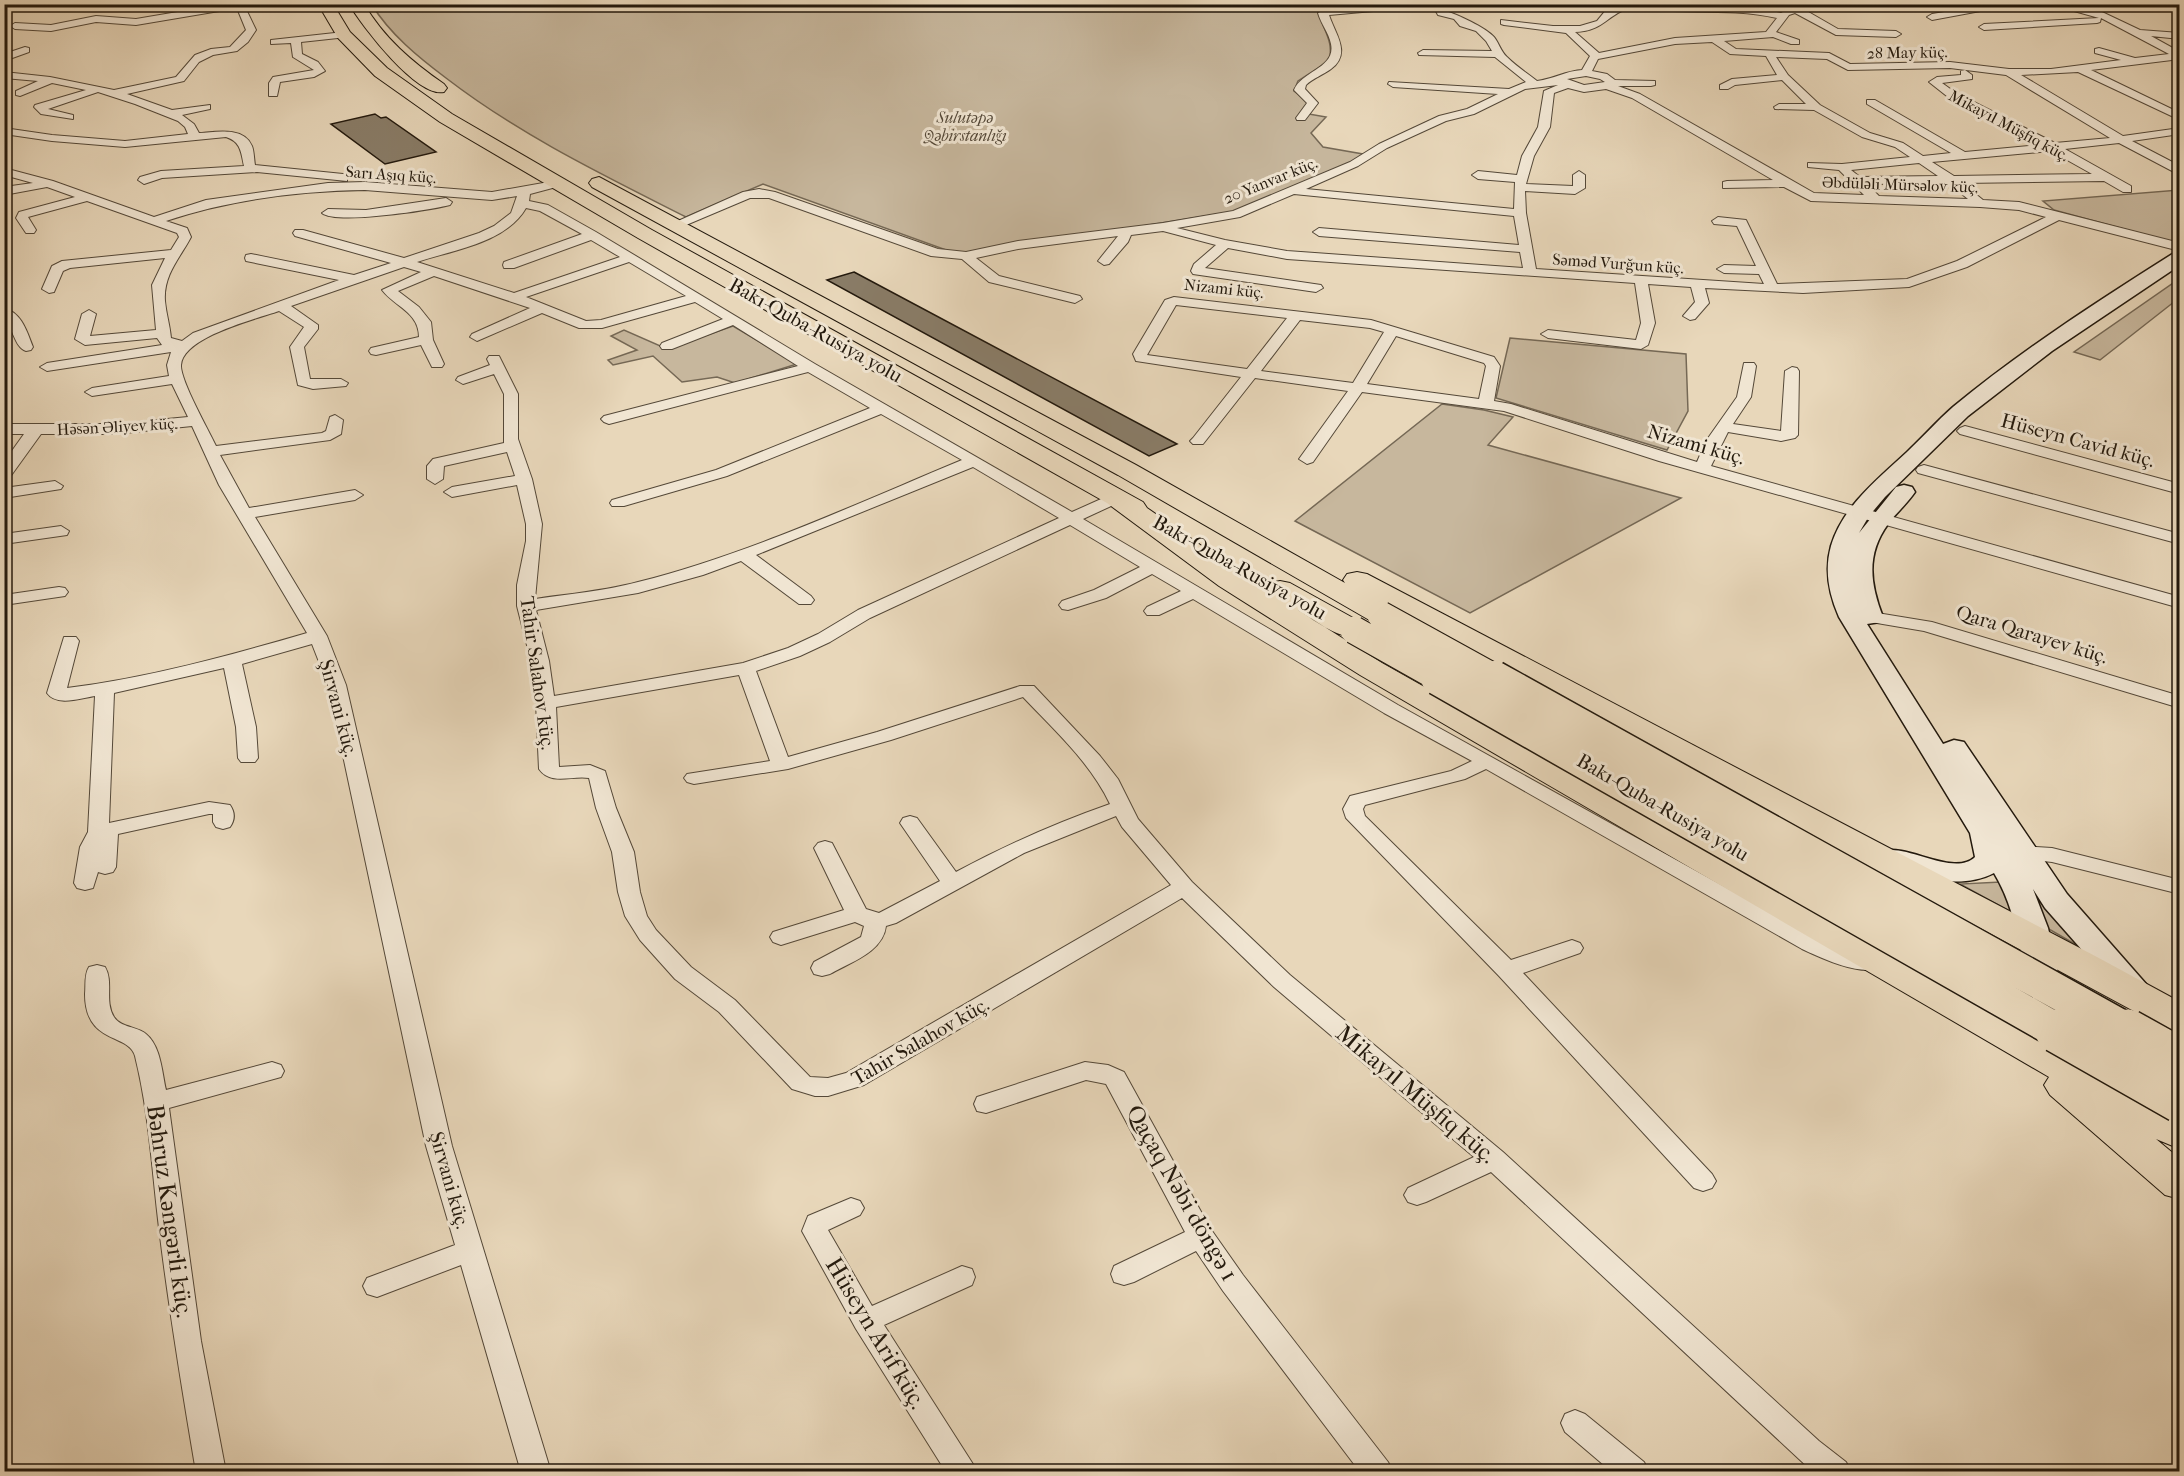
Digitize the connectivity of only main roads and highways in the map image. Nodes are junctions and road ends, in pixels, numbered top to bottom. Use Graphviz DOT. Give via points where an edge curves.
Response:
graph roads {
  1 [pos="325,4"];
  2 [pos="356,4"];
  3 [pos="450,96"];
  4 [pos="588,177"];
  5 [pos="2180,257"];
  6 [pos="2180,270"];
  7 [pos="1151,484"];
  8 [pos="1116,498"];
  9 [pos="1871,514"];
  10 [pos="1367,623"];
  11 [pos="1983,829"];
  12 [pos="1844,839"];
  13 [pos="2035,941"];
  14 [pos="2143,998"];
  15 [pos="2053,1012"];
  16 [pos="1973,1015"];
  17 [pos="2180,1019"];
  18 [pos="2180,1041"];
  19 [pos="2180,1060"];
  20 [pos="2110,1094"];
  21 [pos="2180,1101"];
  22 [pos="2180,1123"];
  23 [pos="2180,1134"];
  24 [pos="2180,1173"];
  25 [pos="2180,1183"];
  1 -- 8 [label="highway, Bakı-Quba-Rusiya yolu" via="344,35 381,72 488,144"];
  2 -- 3 [label="highway" via="391,50"];
  4 -- 7 [label="highway, Bakı-Quba-Rusiya yolu"];
  5 -- 9 [label="main road" via="2043,348 1968,406 1905,465"];
  6 -- 9 [label="main road" via="2007,393"];
  7 -- 10 [label="highway, Bakı-Quba-Rusiya yolu"];
  7 -- 12 [label="highway" via="1403,603"];
  8 -- 10 [label="highway, Bakı-Quba-Rusiya yolu"];
  8 -- 16 [label="highway" via="1229,580 1361,663"];
  9 -- 11 [label="main road" via="1847,533 1840,554 1838,572 1844,601"];
  9 -- 14 [label="main road" via="1858,575 1870,617 2055,901"];
  10 -- 19 [label="highway, Bakı-Quba-Rusiya yolu, bridge"];
  10 -- 21 [label="highway, Bakı-Quba-Rusiya yolu, bridge"];
  11 -- 12 [label="main road" via="1989,862 1959,872 1926,868"];
  11 -- 13 [label="main road" via="2026,905"];
  12 -- 13 [label="highway"];
  13 -- 14 [label="highway"];
  13 -- 15 [label="main road"];
  14 -- 15 [label="main road" via="2100,978 2072,977 2057,983 2052,992"];
  14 -- 17 [label="highway"];
  14 -- 18 [label="main road"];
  15 -- 20 [label="main road" via="2066,1041"];
  16 -- 20 [label="highway"];
  16 -- 25 [label="highway" via="2050,1073"];
  20 -- 22 [label="main road" via="2158,1118"];
  20 -- 23 [label="highway"];
  20 -- 24 [label="main road"];
}
